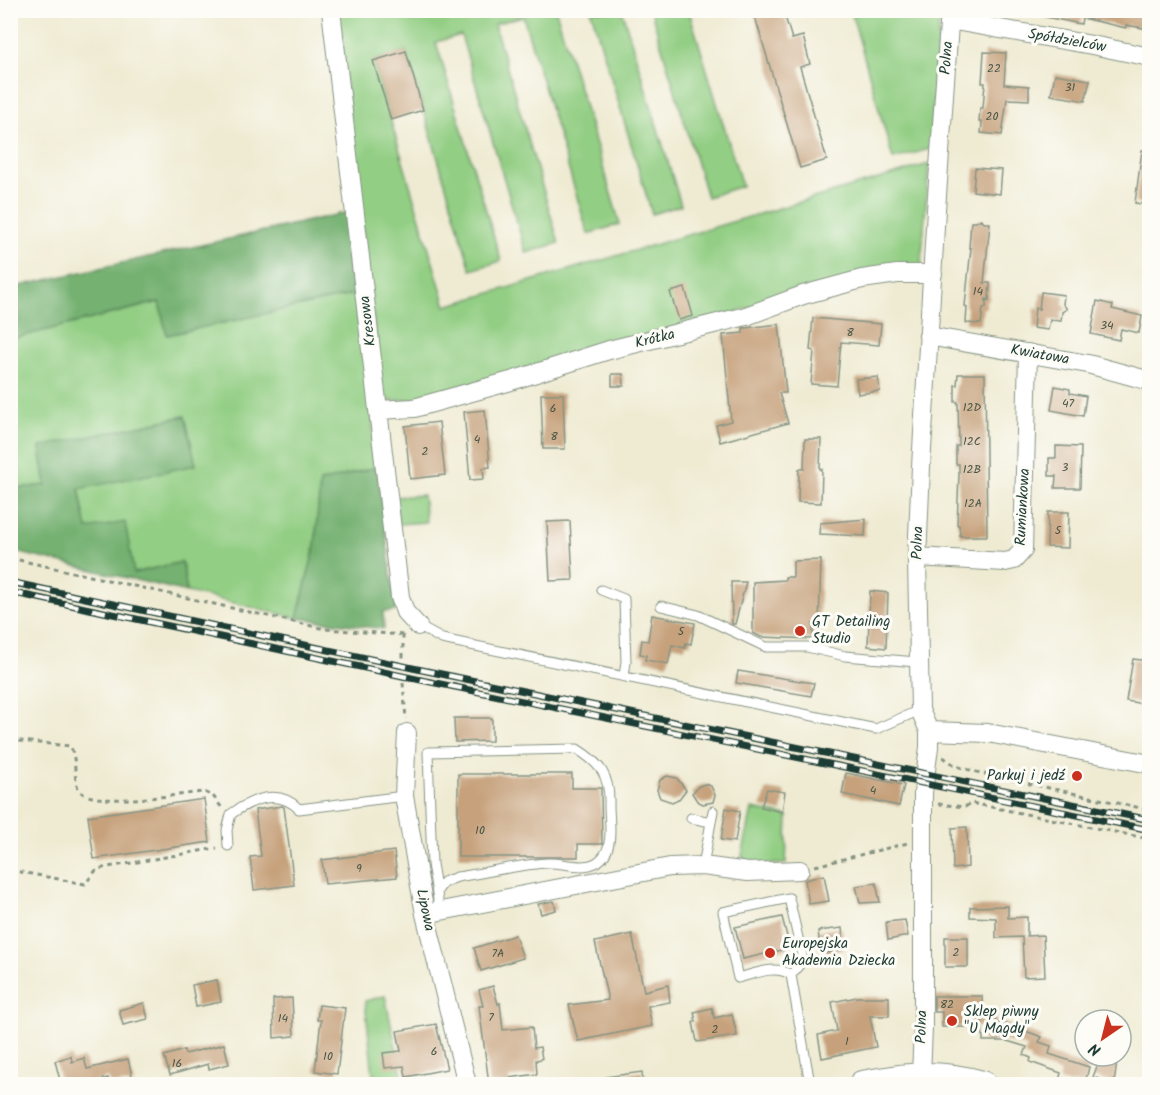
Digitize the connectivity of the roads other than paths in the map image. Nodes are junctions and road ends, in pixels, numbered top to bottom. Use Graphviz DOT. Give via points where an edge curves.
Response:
graph roads {
  1 [pos="331,10"];
  2 [pos="950,15"];
  3 [pos="1149,57"];
  4 [pos="933,274"];
  5 [pos="928,336"];
  6 [pos="1028,353"];
  7 [pos="1149,381"];
  8 [pos="379,410"];
  9 [pos="917,557"];
  10 [pos="601,590"];
  11 [pos="661,606"];
  12 [pos="410,631"];
  13 [pos="918,662"];
  14 [pos="624,676"];
  15 [pos="920,710"];
  16 [pos="407,733"];
  17 [pos="929,739"];
  18 [pos="1149,764"];
  19 [pos="404,796"];
  20 [pos="713,811"];
  21 [pos="691,818"];
  22 [pos="711,822"];
  23 [pos="228,846"];
  24 [pos="703,866"];
  25 [pos="800,870"];
  26 [pos="437,891"];
  27 [pos="431,913"];
  28 [pos="791,975"];
  29 [pos="921,1075"];
  30 [pos="467,1084"];
  31 [pos="810,1084"];
  32 [pos="862,1084"];
  33 [pos="983,1084"];
  1 -- 8 [label="street, Kresowa"];
  2 -- 3 [label="street, Spółdzielców"];
  2 -- 4 [label="street, Polna"];
  4 -- 5 [label="street, Polna"];
  4 -- 8 [label="street, Krótka" via="862,279 746,316 609,350 414,408"];
  5 -- 6 [label="street, Kwiatowa"];
  5 -- 9 [label="street, Polna"];
  6 -- 7 [label="street, Kwiatowa"];
  6 -- 9 [label="street, Rumiankowa" via="1023,550 1014,560 1005,562"];
  8 -- 12 [label="street, Kresowa" via="389,522 400,597"];
  9 -- 13 [label="street, Polna"];
  10 -- 14 [label="lane" via="624,599"];
  11 -- 13 [label="lane" via="698,615 766,646"];
  12 -- 14 [label="lane"];
  13 -- 15 [label="street, Polna"];
  14 -- 15 [label="lane" via="876,729"];
  15 -- 17 [label="street, Polna"];
  16 -- 19 [label="street, Lipowa"];
  17 -- 18 [label="street" via="988,733"];
  17 -- 29 [label="street, Polna" via="923,793"];
  19 -- 23 [label="lane" via="299,809 283,797 268,797 243,805 231,814"];
  19 -- 27 [label="street, Lipowa"];
  20 -- 22 [label="lane"];
  21 -- 22 [label="lane"];
  22 -- 24 [label="lane"];
  24 -- 25 [label="street" via="748,872"];
  24 -- 27 [label="street" via="670,867"];
  26 -- 26 [label="lane" via="444,882 457,877 549,862 585,866 602,858 609,844 609,789 600,768 577,749 428,752 432,864"];
  26 -- 27 [label="lane"];
  27 -- 30 [label="street, Lipowa"];
  28 -- 28 [label="lane" via="776,969 738,978 723,912 789,898 803,960"];
  28 -- 31 [label="lane"];
  29 -- 32 [label="street"];
  29 -- 33 [label="street"];
}
